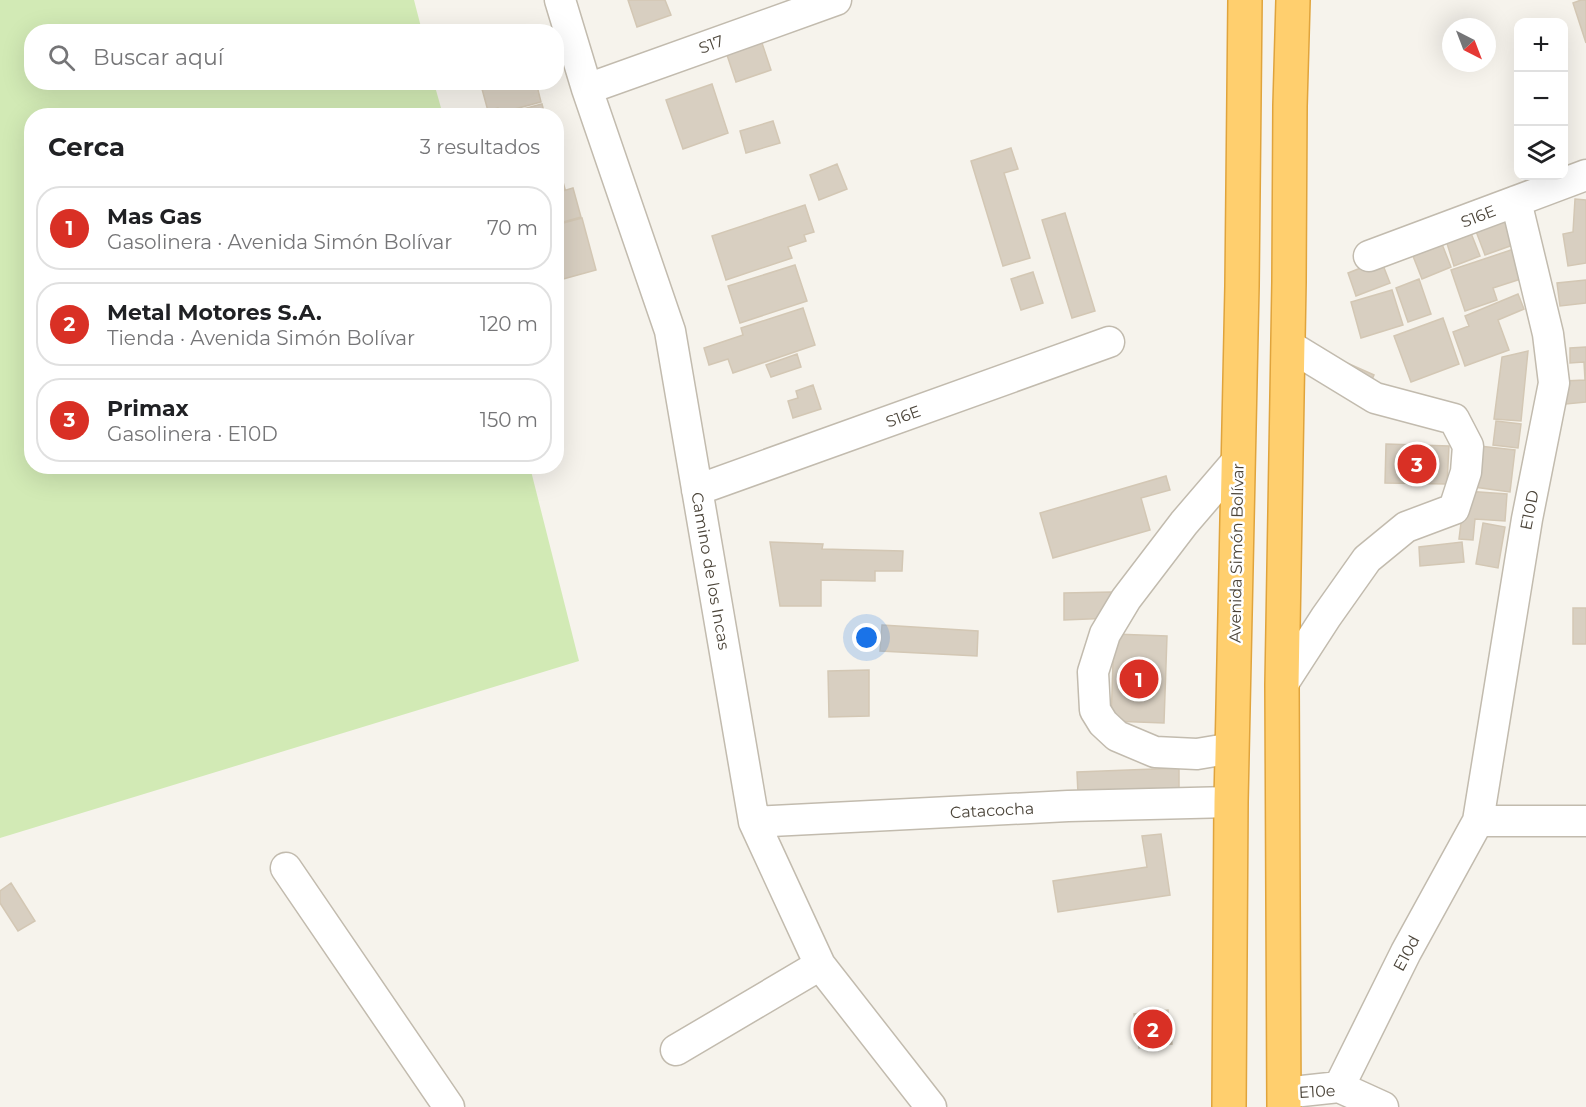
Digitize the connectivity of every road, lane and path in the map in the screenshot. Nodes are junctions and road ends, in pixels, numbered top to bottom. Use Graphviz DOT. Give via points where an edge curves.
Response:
graph roads {
  1 [pos="560,0"];
  2 [pos="836,0"];
  3 [pos="1245,0"];
  4 [pos="1293,0"];
  5 [pos="587,89"];
  6 [pos="1586,176"];
  7 [pos="1516,201"];
  8 [pos="1370,256"];
  9 [pos="1109,342"];
  10 [pos="1288,345"];
  11 [pos="1238,460"];
  12 [pos="697,490"];
  13 [pos="1282,685"];
  14 [pos="1233,748"];
  15 [pos="1231,802"];
  16 [pos="1478,821"];
  17 [pos="1586,821"];
  18 [pos="754,822"];
  19 [pos="286,868"];
  20 [pos="820,965"];
  21 [pos="676,1050"];
  22 [pos="1339,1087"];
  23 [pos="1284,1100"];
  24 [pos="448,1107"];
  25 [pos="931,1107"];
  26 [pos="1229,1107"];
  27 [pos="1383,1107"];
  1 -- 5 [label="street, Camino de los Incas"];
  2 -- 5 [label="street, S17"];
  3 -- 11 [label="highway, Avenida Simón Bolívar"];
  4 -- 10 [label="highway"];
  5 -- 12 [label="street, Camino de los Incas" via="670,332"];
  6 -- 7 [label="street, S16E"];
  7 -- 8 [label="street, S16E"];
  7 -- 16 [label="street, E10D" via="1548,334 1554,383 1527,519"];
  9 -- 12 [label="street, S16E"];
  10 -- 13 [label="highway"];
  10 -- 13 [label="street" via="1375,398 1454,419 1468,446 1466,472 1454,509 1407,527 1367,559"];
  11 -- 14 [label="highway, Avenida Simón Bolívar"];
  11 -- 14 [label="street" via="1126,599 1105,634 1093,672 1095,710 1117,736 1155,752 1197,754"];
  12 -- 18 [label="street, Camino de los Incas"];
  13 -- 23 [label="highway"];
  14 -- 15 [label="highway, Avenida Simón Bolívar"];
  15 -- 18 [label="street, Catacocha"];
  15 -- 26 [label="highway, Avenida Simón Bolívar"];
  16 -- 17 [label="street"];
  16 -- 22 [label="street, E10d" via="1406,952"];
  18 -- 20 [label="street, Camino de los Incas"];
  19 -- 24 [label="street"];
  20 -- 21 [label="street"];
  20 -- 25 [label="street, Camino de los Incas"];
  22 -- 23 [label="street, E10e"];
  22 -- 27 [label="street, E10e"];
}
